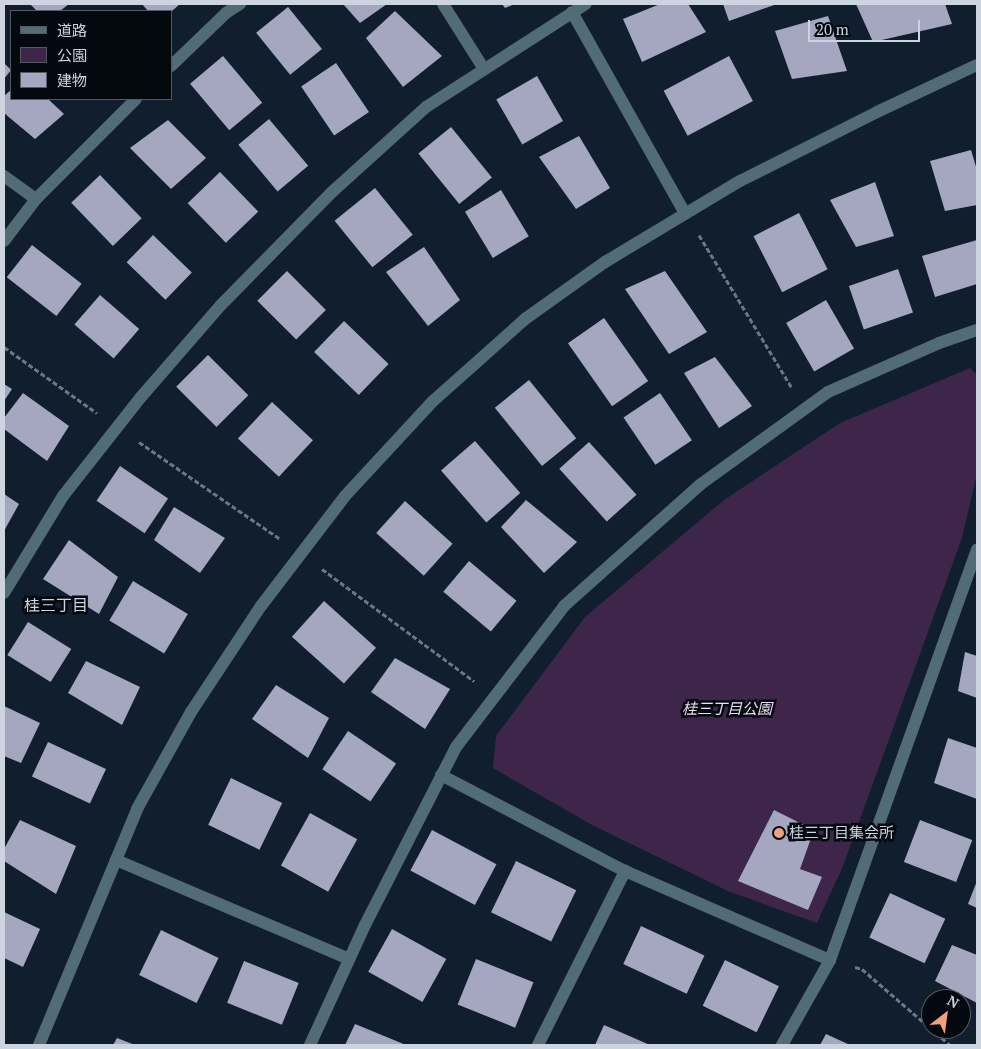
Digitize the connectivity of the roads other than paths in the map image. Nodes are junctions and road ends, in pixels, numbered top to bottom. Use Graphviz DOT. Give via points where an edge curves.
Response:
graph roads {
  1 [pos="240,4"];
  2 [pos="443,4"];
  3 [pos="586,4"];
  4 [pos="572,12"];
  5 [pos="172,65"];
  6 [pos="977,65"];
  7 [pos="484,69"];
  8 [pos="135,100"];
  9 [pos="4,176"];
  10 [pos="36,199"];
  11 [pos="685,214"];
  12 [pos="4,241"];
  13 [pos="977,330"];
  14 [pos="977,550"];
  15 [pos="4,593"];
  16 [pos="441,775"];
  17 [pos="116,860"];
  18 [pos="625,871"];
  19 [pos="349,959"];
  20 [pos="830,960"];
  21 [pos="39,1045"];
  22 [pos="310,1045"];
  23 [pos="538,1045"];
  24 [pos="782,1045"];
  1 -- 5 [label="street" via="226,13"];
  2 -- 7 [label="street"];
  3 -- 4 [label="street"];
  4 -- 7 [label="street"];
  4 -- 11 [label="street"];
  6 -- 11 [label="street" via="740,181"];
  7 -- 15 [label="street" via="426,107 332,192 220,305 63,496"];
  8 -- 10 [label="street"];
  9 -- 10 [label="street"];
  10 -- 12 [label="street"];
  11 -- 17 [label="street" via="605,262 525,319 432,402 345,496 261,606 191,712 137,809"];
  13 -- 16 [label="street" via="939,343 828,392 702,484 564,606 456,747"];
  14 -- 20 [label="street"];
  16 -- 18 [label="street"];
  16 -- 19 [label="street"];
  17 -- 19 [label="street"];
  17 -- 21 [label="street"];
  18 -- 20 [label="street"];
  18 -- 23 [label="street"];
  19 -- 22 [label="street"];
  20 -- 24 [label="street"];
}
